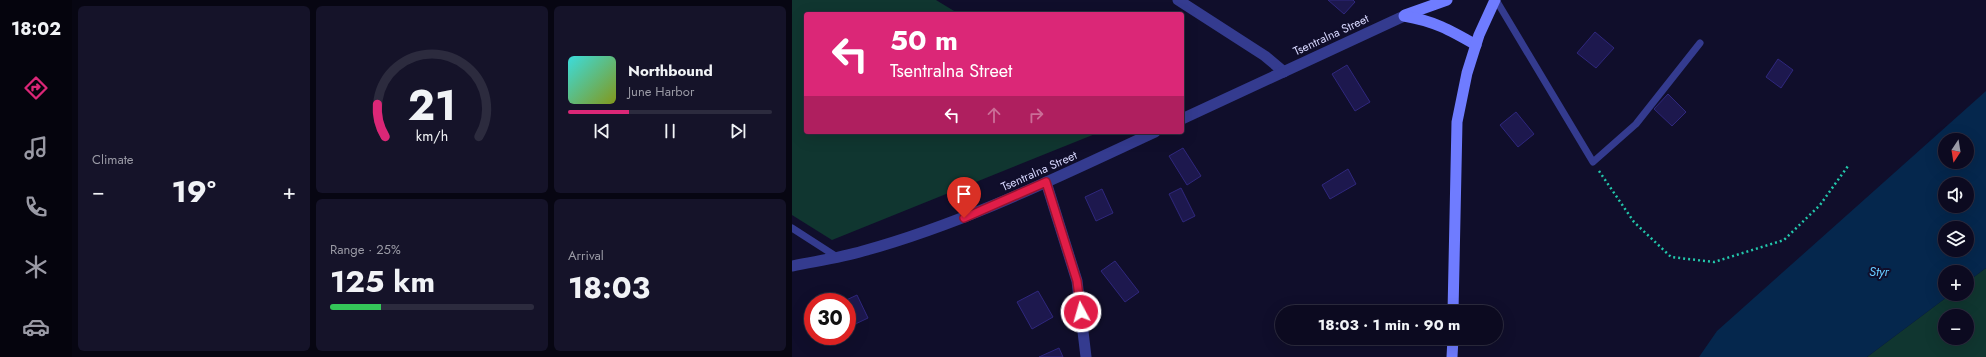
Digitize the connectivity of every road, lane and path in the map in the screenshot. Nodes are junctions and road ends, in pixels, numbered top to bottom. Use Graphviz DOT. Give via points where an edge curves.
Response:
graph roads {
  1 [pos="1178,0"];
  2 [pos="1447,0"];
  3 [pos="1495,0"];
  4 [pos="1404,16"];
  5 [pos="1700,43"];
  6 [pos="1476,45"];
  7 [pos="1284,72"];
  8 [pos="1184,119"];
  9 [pos="1151,134"];
  10 [pos="1593,162"];
  11 [pos="1848,166"];
  12 [pos="1046,182"];
  13 [pos="792,228"];
  14 [pos="837,257"];
  15 [pos="792,266"];
  16 [pos="1453,305"];
  17 [pos="1452,345"];
  18 [pos="1086,357"];
  19 [pos="1452,357"];
  1 -- 7 [label="street" via="1265,56"];
  2 -- 4 [label="main road"];
  3 -- 6 [label="main road"];
  3 -- 10 [label="lane"];
  4 -- 6 [label="main road" via="1426,19"];
  4 -- 7 [label="street, Tsentralna Street"];
  5 -- 10 [label="lane" via="1636,124"];
  6 -- 16 [label="main road" via="1467,73 1457,122"];
  7 -- 8 [label="street, Tsentralna Street"];
  9 -- 12 [label="street, Tsentralna Street"];
  10 -- 11 [label="path" via="1634,222 1671,257 1714,262 1784,240 1820,205"];
  12 -- 14 [label="street, Tsentralna Street" via="964,218 863,252"];
  12 -- 18 [label="street" via="1077,281"];
  13 -- 14 [label="lane"];
  14 -- 15 [label="street, Tsentralna Street"];
  17 -- 19 [label="main road"];
}
